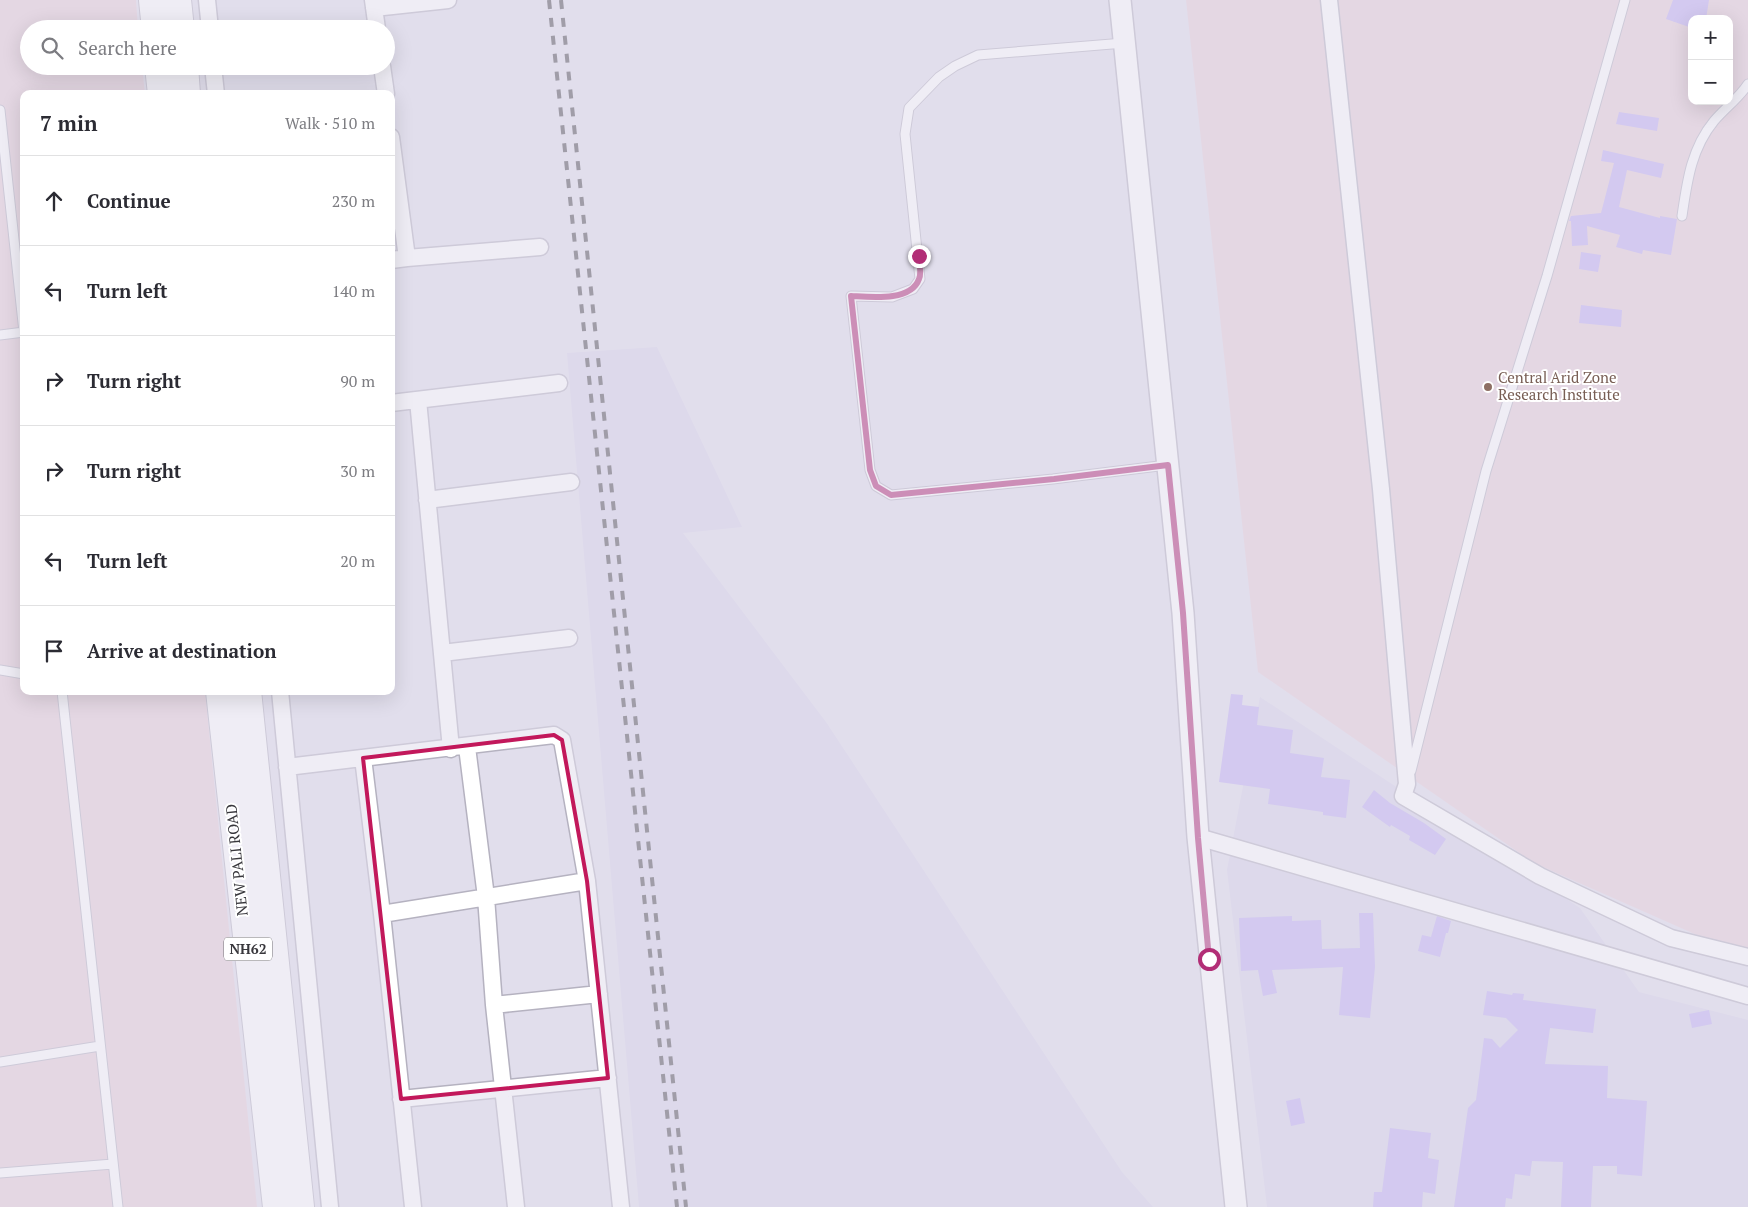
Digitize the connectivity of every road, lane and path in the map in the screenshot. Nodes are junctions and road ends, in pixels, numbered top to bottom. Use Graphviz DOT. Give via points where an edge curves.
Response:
graph roads {
  1 [pos="153,0"];
  2 [pos="177,0"];
  3 [pos="207,0"];
  4 [pos="448,0"];
  5 [pos="1120,0"];
  6 [pos="1329,0"];
  7 [pos="1625,0"];
  8 [pos="374,4"];
  9 [pos="155,20"];
  10 [pos="179,20"];
  11 [pos="209,20"];
  12 [pos="376,20"];
  13 [pos="1124,42"];
  14 [pos="161,75"];
  15 [pos="185,75"];
  16 [pos="214,75"];
  17 [pos="383,75"];
  18 [pos="1748,84"];
  19 [pos="162,90"];
  20 [pos="186,90"];
  21 [pos="216,90"];
  22 [pos="385,90"];
  23 [pos="0,110"];
  24 [pos="395,198"];
  25 [pos="1682,216"];
  26 [pos="540,247"];
  27 [pos="399,259"];
  28 [pos="20,295"];
  29 [pos="20,332"];
  30 [pos="0,335"];
  31 [pos="560,382"];
  32 [pos="418,400"];
  33 [pos="395,402"];
  34 [pos="1168,465"];
  35 [pos="571,482"];
  36 [pos="427,500"];
  37 [pos="569,638"];
  38 [pos="442,653"];
  39 [pos="0,670"];
  40 [pos="20,673"];
  41 [pos="62,695"];
  42 [pos="220,695"];
  43 [pos="247,695"];
  44 [pos="280,695"];
  45 [pos="459,748"];
  46 [pos="363,758"];
  47 [pos="287,767"];
  48 [pos="1408,784"];
  49 [pos="1198,838"];
  50 [pos="587,881"];
  51 [pos="486,897"];
  52 [pos="382,914"];
  53 [pos="1748,957"];
  54 [pos="599,994"];
  55 [pos="1748,996"];
  56 [pos="494,1004"];
  57 [pos="100,1046"];
  58 [pos="0,1062"];
  59 [pos="608,1078"];
  60 [pos="504,1089"];
  61 [pos="401,1099"];
  62 [pos="113,1164"];
  63 [pos="0,1173"];
  64 [pos="118,1207"];
  65 [pos="277,1207"];
  66 [pos="300,1207"];
  67 [pos="330,1207"];
  68 [pos="413,1207"];
  69 [pos="516,1207"];
  70 [pos="621,1207"];
  71 [pos="1236,1207"];
  1 -- 9 [label="highway"];
  2 -- 10 [label="highway"];
  3 -- 11 [label="street"];
  4 -- 8 [label="street"];
  5 -- 13 [label="street"];
  6 -- 48 [label="street" via="1381,489"];
  7 -- 48 [label="lane" via="1547,276 1486,471"];
  8 -- 12 [label="street"];
  13 -- 34 [label="street"];
  13 -- 34 [label="lane" via="978,55 955,66 926,89 909,108 905,134 920,279 913,289 892,297 851,296 870,470 876,486 891,495"];
  14 -- 19 [label="highway"];
  15 -- 20 [label="highway"];
  16 -- 21 [label="street"];
  17 -- 22 [label="street"];
  18 -- 25 [label="lane" via="1713,122 1697,148 1688,172"];
  23 -- 28 [label="lane"];
  24 -- 27 [label="street"];
  26 -- 27 [label="street"];
  29 -- 30 [label="lane"];
  31 -- 32 [label="street"];
  32 -- 33 [label="street"];
  32 -- 36 [label="street"];
  34 -- 49 [label="street" via="1183,613"];
  35 -- 36 [label="street"];
  36 -- 38 [label="street"];
  37 -- 38 [label="street"];
  38 -- 45 [label="street"];
  39 -- 40 [label="lane"];
  41 -- 57 [label="lane"];
  42 -- 65 [label="highway, NEW PALI ROAD / NH62"];
  43 -- 66 [label="highway, NEW PALI ROAD / NH62"];
  44 -- 47 [label="street"];
  45 -- 46 [label="street"];
  45 -- 50 [label="street" via="554,735 562,740"];
  45 -- 51 [label="street"];
  46 -- 47 [label="street"];
  46 -- 52 [label="street"];
  47 -- 67 [label="street"];
  48 -- 53 [label="street" via="1403,796 1540,876 1671,938"];
  49 -- 55 [label="street"];
  49 -- 71 [label="street"];
  50 -- 51 [label="street"];
  50 -- 54 [label="street"];
  51 -- 52 [label="street"];
  51 -- 56 [label="street"];
  52 -- 61 [label="street"];
  54 -- 56 [label="street"];
  54 -- 59 [label="street"];
  56 -- 60 [label="street"];
  57 -- 58 [label="lane"];
  57 -- 62 [label="lane"];
  59 -- 60 [label="street"];
  59 -- 70 [label="street"];
  60 -- 61 [label="street"];
  60 -- 69 [label="street"];
  61 -- 68 [label="street"];
  62 -- 63 [label="lane"];
  62 -- 64 [label="lane"];
}
